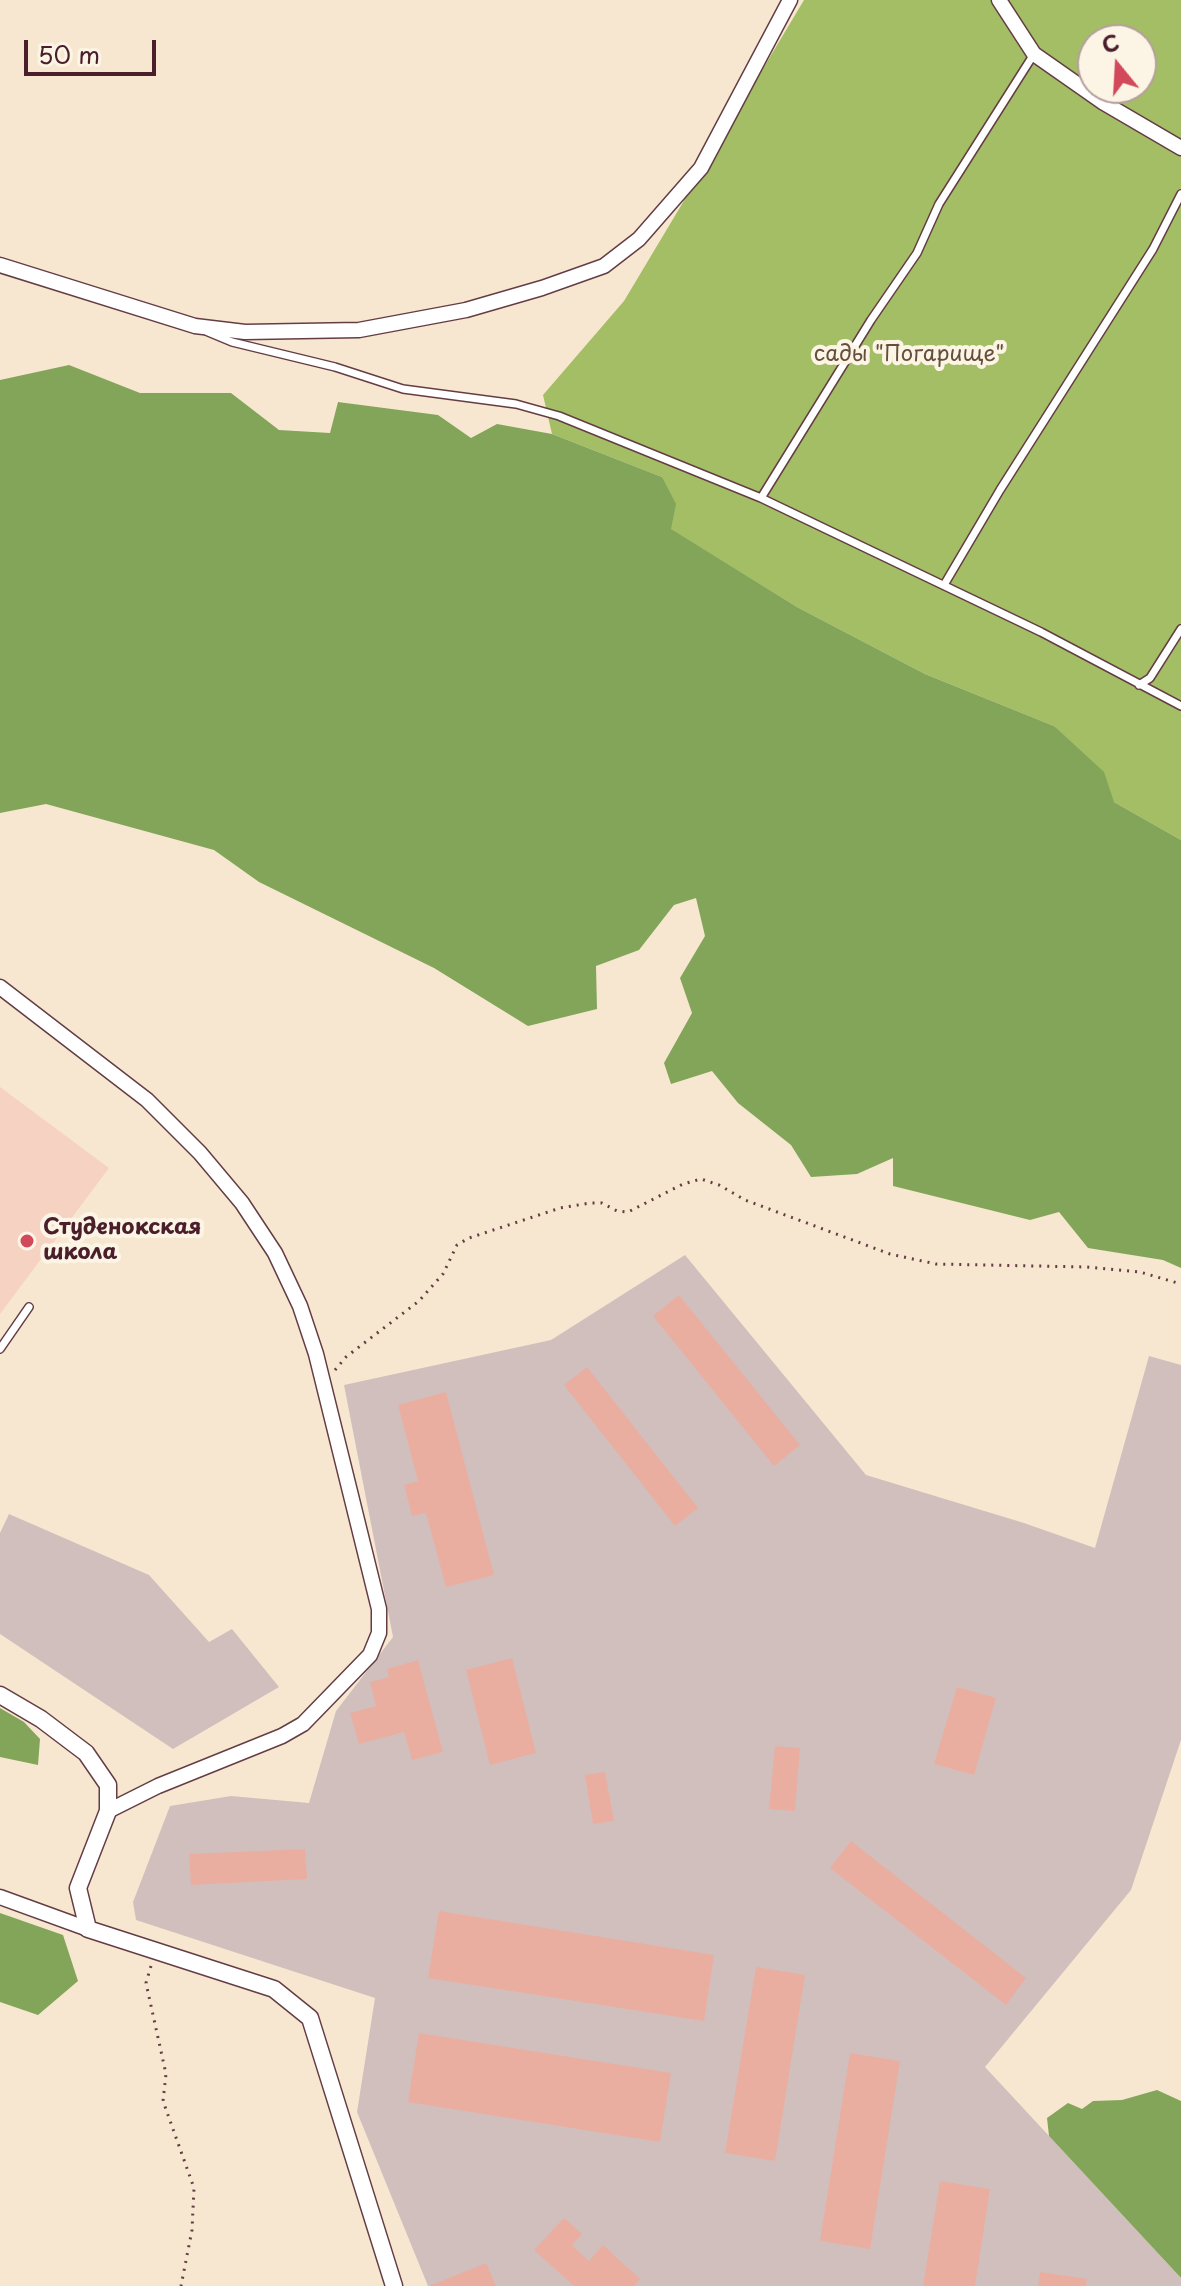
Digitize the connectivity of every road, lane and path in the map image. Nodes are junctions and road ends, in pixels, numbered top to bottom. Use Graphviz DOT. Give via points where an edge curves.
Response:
graph roads {
  1 [pos="790,0"];
  2 [pos="999,0"];
  3 [pos="1034,54"];
  4 [pos="1181,148"];
  5 [pos="1181,194"];
  6 [pos="0,265"];
  7 [pos="195,326"];
  8 [pos="761,498"];
  9 [pos="944,585"];
  10 [pos="1181,629"];
  11 [pos="1139,685"];
  12 [pos="1181,706"];
  13 [pos="0,987"];
  14 [pos="1181,1284"];
  15 [pos="29,1307"];
  16 [pos="0,1349"];
  17 [pos="325,1388"];
  18 [pos="0,1695"];
  19 [pos="108,1811"];
  20 [pos="0,1897"];
  21 [pos="88,1929"];
  22 [pos="155,1950"];
  23 [pos="181,2286"];
  24 [pos="394,2286"];
  1 -- 7 [label="street" via="701,168 639,239 604,266 466,310 359,330 245,332"];
  2 -- 3 [label="street"];
  3 -- 4 [label="street"];
  3 -- 8 [label="lane" via="939,204 917,253"];
  5 -- 9 [label="lane" via="1153,249"];
  6 -- 7 [label="street"];
  7 -- 8 [label="lane" via="232,342 403,389 516,404 559,416"];
  8 -- 9 [label="lane"];
  9 -- 11 [label="lane"];
  10 -- 11 [label="lane" via="1150,678"];
  11 -- 12 [label="lane"];
  13 -- 17 [label="street" via="147,1100 234,1193 275,1253 300,1306"];
  14 -- 17 [label="path" via="1140,1272 936,1264 890,1254 701,1179 628,1212 590,1203 469,1238 457,1245 443,1274 419,1301 346,1357"];
  15 -- 16 [label="lane"];
  17 -- 19 [label="street" via="379,1609 379,1633 370,1655 303,1724"];
  18 -- 19 [label="street" via="86,1753 108,1785"];
  19 -- 21 [label="street" via="78,1888"];
  20 -- 21 [label="street"];
  21 -- 22 [label="street"];
  22 -- 23 [label="path" via="146,1983 166,2074 163,2101 194,2188"];
  22 -- 24 [label="street" via="274,1989 310,2018"];
}
